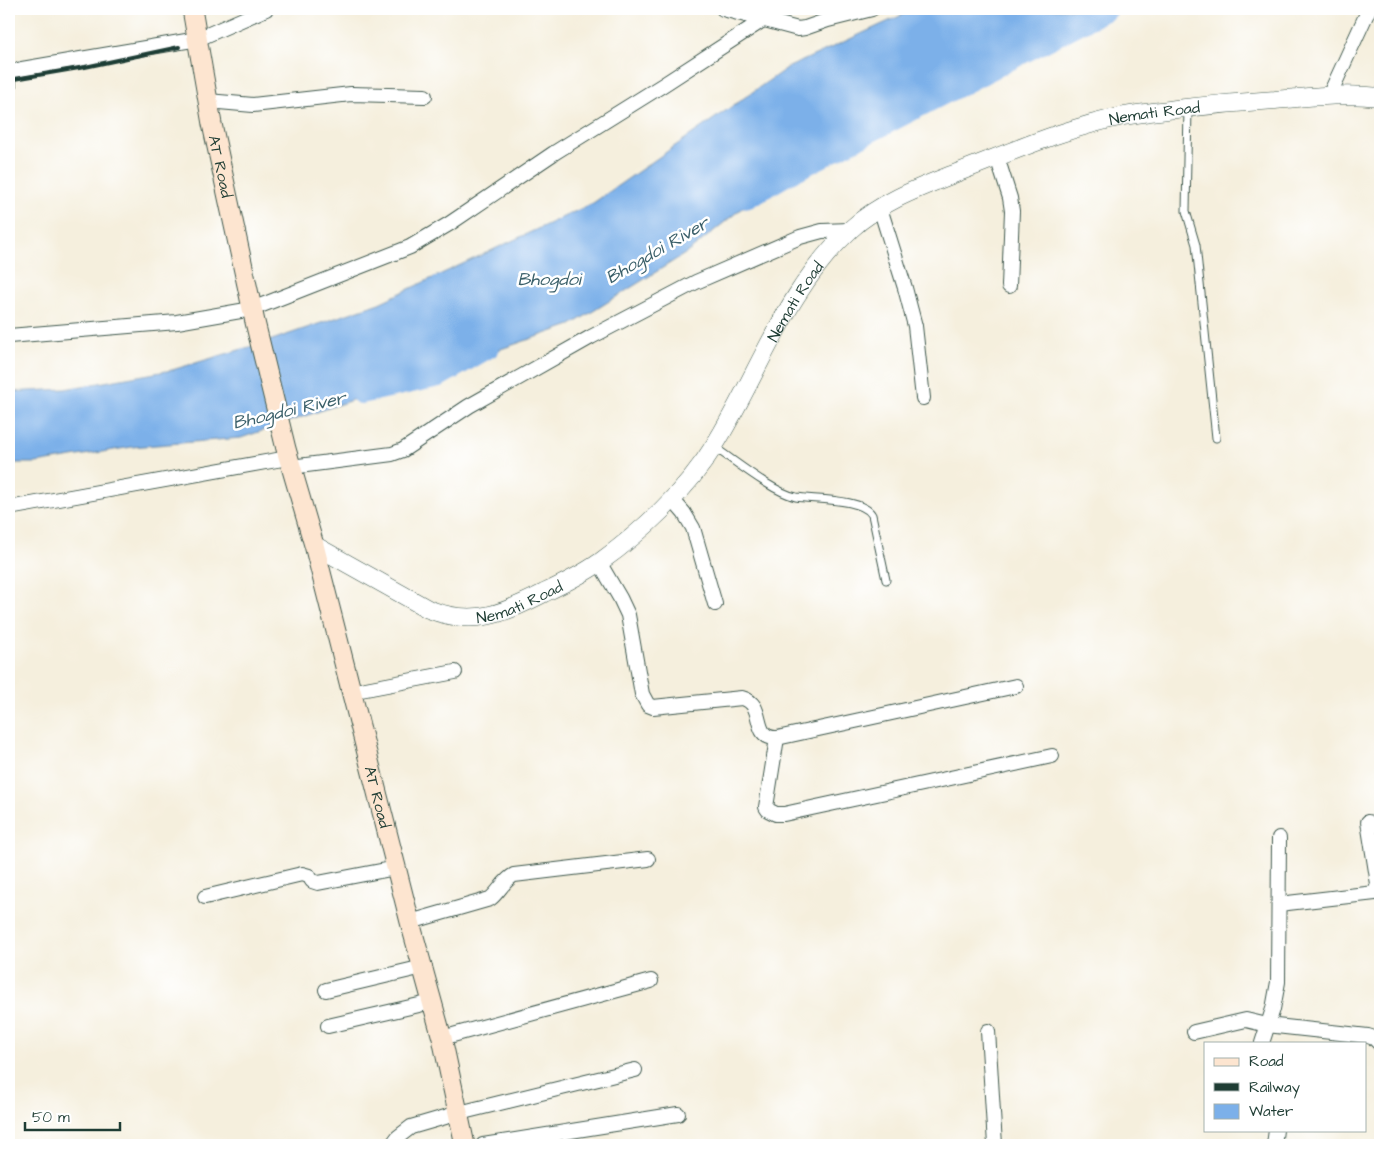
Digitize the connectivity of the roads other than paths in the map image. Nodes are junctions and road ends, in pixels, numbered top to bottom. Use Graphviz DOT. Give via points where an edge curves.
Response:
graph roads {
  1 [pos="192,9"];
  2 [pos="266,9"];
  3 [pos="723,9"];
  4 [pos="872,9"];
  5 [pos="1368,9"];
  6 [pos="763,20"];
  7 [pos="198,38"];
  8 [pos="9,73"];
  9 [pos="9,87"];
  10 [pos="425,96"];
  11 [pos="1329,96"];
  12 [pos="1380,97"];
  13 [pos="208,102"];
  14 [pos="1188,108"];
  15 [pos="998,157"];
  16 [pos="880,208"];
  17 [pos="850,230"];
  18 [pos="1010,286"];
  19 [pos="254,316"];
  20 [pos="9,336"];
  21 [pos="924,398"];
  22 [pos="1216,438"];
  23 [pos="714,447"];
  24 [pos="288,458"];
  25 [pos="672,499"];
  26 [pos="9,508"];
  27 [pos="314,545"];
  28 [pos="600,562"];
  29 [pos="886,580"];
  30 [pos="715,604"];
  31 [pos="455,672"];
  32 [pos="1016,686"];
  33 [pos="350,692"];
  34 [pos="777,738"];
  35 [pos="1052,756"];
  36 [pos="1368,822"];
  37 [pos="1279,838"];
  38 [pos="648,859"];
  39 [pos="396,868"];
  40 [pos="205,897"];
  41 [pos="1279,904"];
  42 [pos="410,922"];
  43 [pos="422,967"];
  44 [pos="651,981"];
  45 [pos="326,990"];
  46 [pos="432,1002"];
  47 [pos="1267,1025"];
  48 [pos="328,1026"];
  49 [pos="988,1031"];
  50 [pos="1194,1032"];
  51 [pos="442,1038"];
  52 [pos="1378,1039"];
  53 [pos="1262,1042"];
  54 [pos="635,1070"];
  55 [pos="459,1113"];
  56 [pos="678,1114"];
  57 [pos="1276,1132"];
  58 [pos="392,1145"];
  59 [pos="465,1145"];
  60 [pos="483,1145"];
  61 [pos="995,1145"];
  62 [pos="1274,1145"];
  1 -- 7 [label="main road, AT Road"];
  2 -- 7 [label="street"];
  3 -- 6 [label="street"];
  4 -- 6 [label="street" via="798,29"];
  5 -- 11 [label="street"];
  6 -- 19 [label="street" via="554,153 428,238"];
  7 -- 8 [label="street"];
  7 -- 13 [label="main road, AT Road"];
  8 -- 9 [label="street"];
  10 -- 13 [label="street" via="352,94 253,105"];
  11 -- 12 [label="street, Nemati Road"];
  11 -- 14 [label="street, Nemati Road"];
  13 -- 19 [label="main road, AT Road"];
  14 -- 15 [label="street, Nemati Road" via="1109,120"];
  14 -- 22 [label="lane" via="1186,211 1196,245"];
  15 -- 16 [label="street, Nemati Road" via="918,188"];
  15 -- 18 [label="street" via="1012,211"];
  16 -- 17 [label="street, Nemati Road"];
  16 -- 21 [label="street" via="915,326"];
  17 -- 23 [label="street, Nemati Road" via="799,292"];
  17 -- 24 [label="street" via="822,231 800,237 696,282 469,406 404,450 392,454"];
  19 -- 20 [label="street"];
  19 -- 24 [label="main road, AT Road"];
  23 -- 25 [label="street, Nemati Road"];
  23 -- 29 [label="lane" via="784,494 863,506 872,515"];
  24 -- 26 [label="street"];
  24 -- 27 [label="main road, AT Road"];
  25 -- 28 [label="street, Nemati Road"];
  25 -- 30 [label="street" via="693,528"];
  27 -- 28 [label="street, Nemati Road" via="428,610 455,618 490,616 517,607"];
  27 -- 33 [label="main road, AT Road"];
  28 -- 34 [label="street" via="628,615 642,694 648,704 662,707 747,699 753,704 765,735"];
  31 -- 33 [label="street"];
  32 -- 34 [label="street"];
  33 -- 39 [label="main road, AT Road"];
  34 -- 35 [label="street" via="766,807 776,814 846,802"];
  36 -- 41 [label="street" via="1378,884 1375,893"];
  37 -- 41 [label="street"];
  38 -- 42 [label="street" via="514,875 490,899"];
  39 -- 40 [label="street" via="318,883 302,874"];
  39 -- 42 [label="main road, AT Road"];
  41 -- 47 [label="street" via="1278,982"];
  42 -- 43 [label="main road, AT Road"];
  43 -- 45 [label="street"];
  43 -- 46 [label="main road, AT Road"];
  44 -- 51 [label="street"];
  46 -- 48 [label="street"];
  46 -- 51 [label="main road, AT Road"];
  47 -- 50 [label="street" via="1241,1020"];
  47 -- 52 [label="street"];
  47 -- 53 [label="street"];
  49 -- 61 [label="street"];
  51 -- 55 [label="main road, AT Road"];
  54 -- 55 [label="street"];
  55 -- 58 [label="street" via="411,1127"];
  55 -- 59 [label="main road, AT Road"];
  56 -- 60 [label="street"];
  57 -- 62 [label="street"];
}
